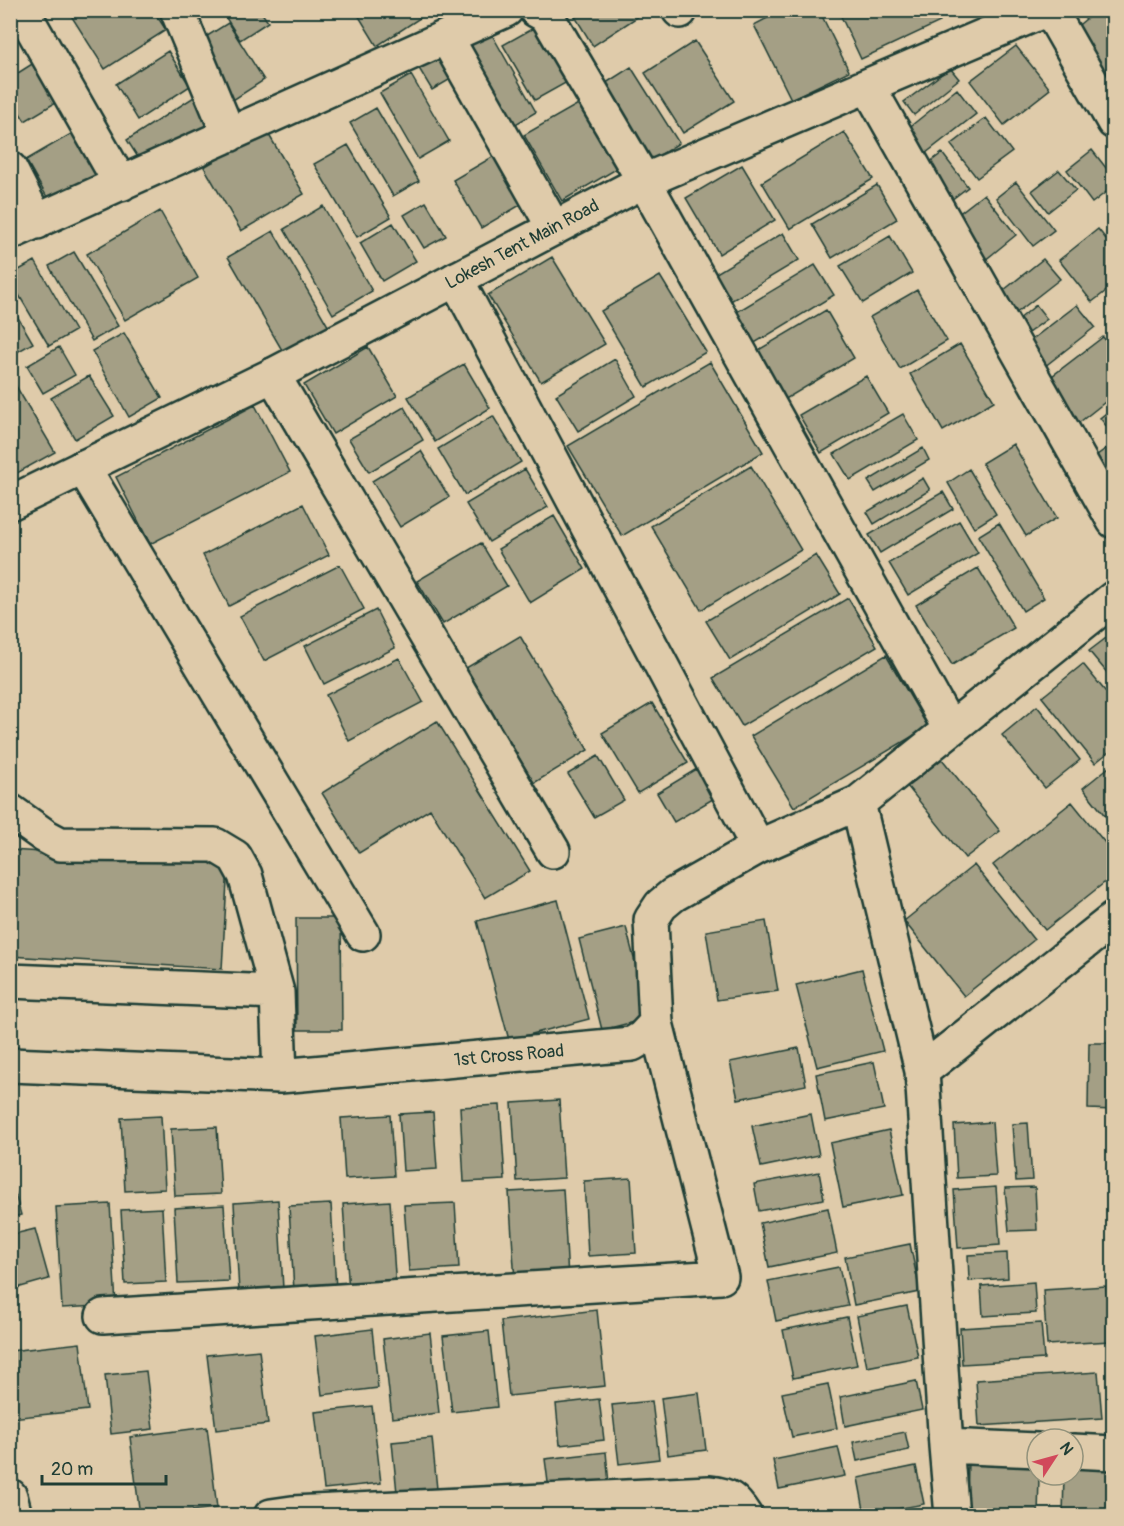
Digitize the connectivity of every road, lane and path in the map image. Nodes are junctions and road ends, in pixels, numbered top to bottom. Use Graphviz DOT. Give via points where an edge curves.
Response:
graph roads {
  1 [pos="177,10"];
  2 [pos="506,10"];
  3 [pos="536,10"];
  4 [pos="1045,10"];
  5 [pos="1050,10"];
  6 [pos="22,14"];
  7 [pos="446,37"];
  8 [pos="868,86"];
  9 [pos="1113,122"];
  10 [pos="229,135"];
  11 [pos="10,168"];
  12 [pos="644,181"];
  13 [pos="121,184"];
  14 [pos="24,227"];
  15 [pos="554,228"];
  16 [pos="456,279"];
  17 [pos="273,375"];
  18 [pos="83,467"];
  19 [pos="10,503"];
  20 [pos="1113,521"];
  21 [pos="1113,598"];
  22 [pos="950,729"];
  23 [pos="858,804"];
  24 [pos="10,811"];
  25 [pos="758,847"];
  26 [pos="554,851"];
  27 [pos="1113,919"];
  28 [pos="363,934"];
  29 [pos="10,981"];
  30 [pos="277,992"];
  31 [pos="656,1023"];
  32 [pos="10,1065"];
  33 [pos="922,1071"];
  34 [pos="280,1076"];
  35 [pos="103,1316"];
  36 [pos="946,1446"];
  37 [pos="1025,1449"];
  38 [pos="1085,1452"];
  39 [pos="1113,1453"];
  40 [pos="10,1496"];
  41 [pos="15,1515"];
  42 [pos="271,1515"];
  43 [pos="745,1515"];
  44 [pos="952,1515"];
  1 -- 10 [label="street"];
  2 -- 7 [label="street"];
  3 -- 12 [label="street" via="547,16"];
  4 -- 8 [label="street, Lokesh Tent Main Road"];
  5 -- 9 [label="street"];
  6 -- 13 [label="street"];
  7 -- 10 [label="street"];
  7 -- 15 [label="street"];
  8 -- 12 [label="street, Lokesh Tent Main Road"];
  8 -- 20 [label="street"];
  10 -- 13 [label="street"];
  11 -- 14 [label="street"];
  12 -- 15 [label="street, Lokesh Tent Main Road"];
  12 -- 22 [label="street"];
  13 -- 14 [label="street"];
  15 -- 16 [label="street, Lokesh Tent Main Road"];
  16 -- 17 [label="street, Lokesh Tent Main Road"];
  16 -- 25 [label="street"];
  17 -- 18 [label="street, Lokesh Tent Main Road"];
  17 -- 26 [label="street"];
  18 -- 19 [label="street, Lokesh Tent Main Road"];
  18 -- 28 [label="street"];
  21 -- 22 [label="street"];
  22 -- 23 [label="street"];
  23 -- 25 [label="street"];
  23 -- 33 [label="street"];
  24 -- 30 [label="street" via="60,844 215,845 235,856 245,875"];
  25 -- 31 [label="street" via="673,895 651,920"];
  27 -- 33 [label="street"];
  29 -- 30 [label="street"];
  30 -- 34 [label="street"];
  31 -- 34 [label="street, 1st Cross Road" via="632,1044"];
  31 -- 35 [label="street" via="721,1277"];
  32 -- 34 [label="street, 1st Cross Road"];
  33 -- 36 [label="street"];
  36 -- 37 [label="street"];
  36 -- 44 [label="street"];
  38 -- 39 [label="street"];
  40 -- 41 [label="street"];
  42 -- 43 [label="street" via="709,1493 736,1502"];
}
